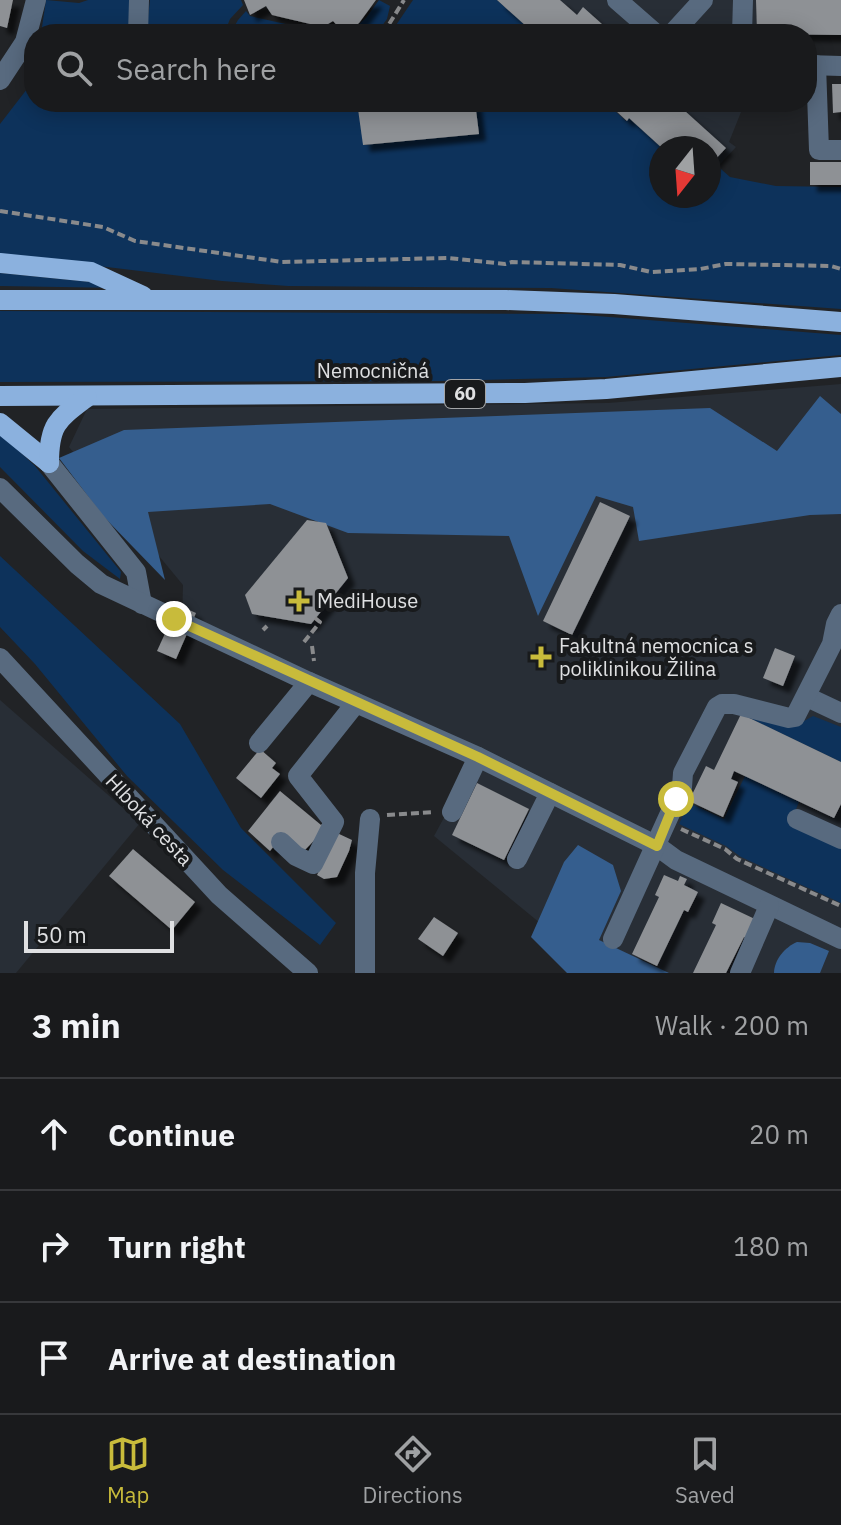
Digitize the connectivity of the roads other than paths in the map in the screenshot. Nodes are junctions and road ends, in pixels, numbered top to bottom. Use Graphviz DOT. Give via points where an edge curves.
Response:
graph roads {
  1 [pos="36,0"];
  2 [pos="139,0"];
  3 [pos="617,0"];
  4 [pos="703,0"];
  5 [pos="743,0"];
  6 [pos="30,24"];
  7 [pos="138,24"];
  8 [pos="645,24"];
  9 [pos="681,24"];
  10 [pos="742,24"];
  11 [pos="24,44"];
  12 [pos="817,65"];
  13 [pos="841,66"];
  14 [pos="0,80"];
  15 [pos="816,112"];
  16 [pos="841,150"];
  17 [pos="0,263"];
  18 [pos="0,300"];
  19 [pos="150,300"];
  20 [pos="841,322"];
  21 [pos="841,367"];
  22 [pos="0,396"];
  23 [pos="87,397"];
  24 [pos="0,423"];
  25 [pos="49,463"];
  26 [pos="0,488"];
  27 [pos="142,604"];
  28 [pos="841,614"];
  29 [pos="0,658"];
  30 [pos="309,682"];
  31 [pos="807,697"];
  32 [pos="356,703"];
  33 [pos="841,713"];
  34 [pos="259,743"];
  35 [pos="478,757"];
  36 [pos="550,793"];
  37 [pos="452,812"];
  38 [pos="375,818"];
  39 [pos="797,819"];
  40 [pos="841,839"];
  41 [pos="281,842"];
  42 [pos="657,846"];
  43 [pos="517,859"];
  44 [pos="769,906"];
  45 [pos="841,929"];
  46 [pos="613,939"];
  47 [pos="841,939"];
  48 [pos="308,973"];
  49 [pos="365,973"];
  50 [pos="740,973"];
  1 -- 6 [label="street"];
  2 -- 7 [label="street"];
  3 -- 8 [label="street"];
  4 -- 9 [label="street"];
  5 -- 10 [label="street"];
  11 -- 14 [label="street"];
  12 -- 13 [label="street"];
  15 -- 16 [label="street" via="819,150"];
  17 -- 19 [label="main road" via="91,272"];
  18 -- 19 [label="main road"];
  19 -- 20 [label="main road" via="506,300"];
  21 -- 23 [label="main road, Nemocničná / 60" via="525,393"];
  22 -- 23 [label="main road, Nemocničná / 60"];
  23 -- 25 [label="main road" via="53,426"];
  24 -- 25 [label="main road"];
  25 -- 27 [label="street" via="136,572"];
  26 -- 27 [label="street" via="101,584"];
  27 -- 30 [label="street"];
  28 -- 31 [label="street"];
  29 -- 48 [label="street, Hlboká cesta" via="219,895"];
  30 -- 32 [label="street"];
  30 -- 34 [label="street"];
  31 -- 33 [label="street"];
  31 -- 42 [label="street" via="792,718 728,703 717,707 683,773"];
  32 -- 35 [label="street"];
  32 -- 41 [label="street" via="298,776 334,822 313,864"];
  35 -- 36 [label="street"];
  35 -- 37 [label="street"];
  36 -- 42 [label="street"];
  36 -- 43 [label="street"];
  38 -- 49 [label="street" via="365,873"];
  39 -- 40 [label="street"];
  42 -- 44 [label="street"];
  42 -- 45 [label="street" via="680,851"];
  42 -- 46 [label="street"];
  44 -- 47 [label="street"];
  44 -- 50 [label="street"];
}
